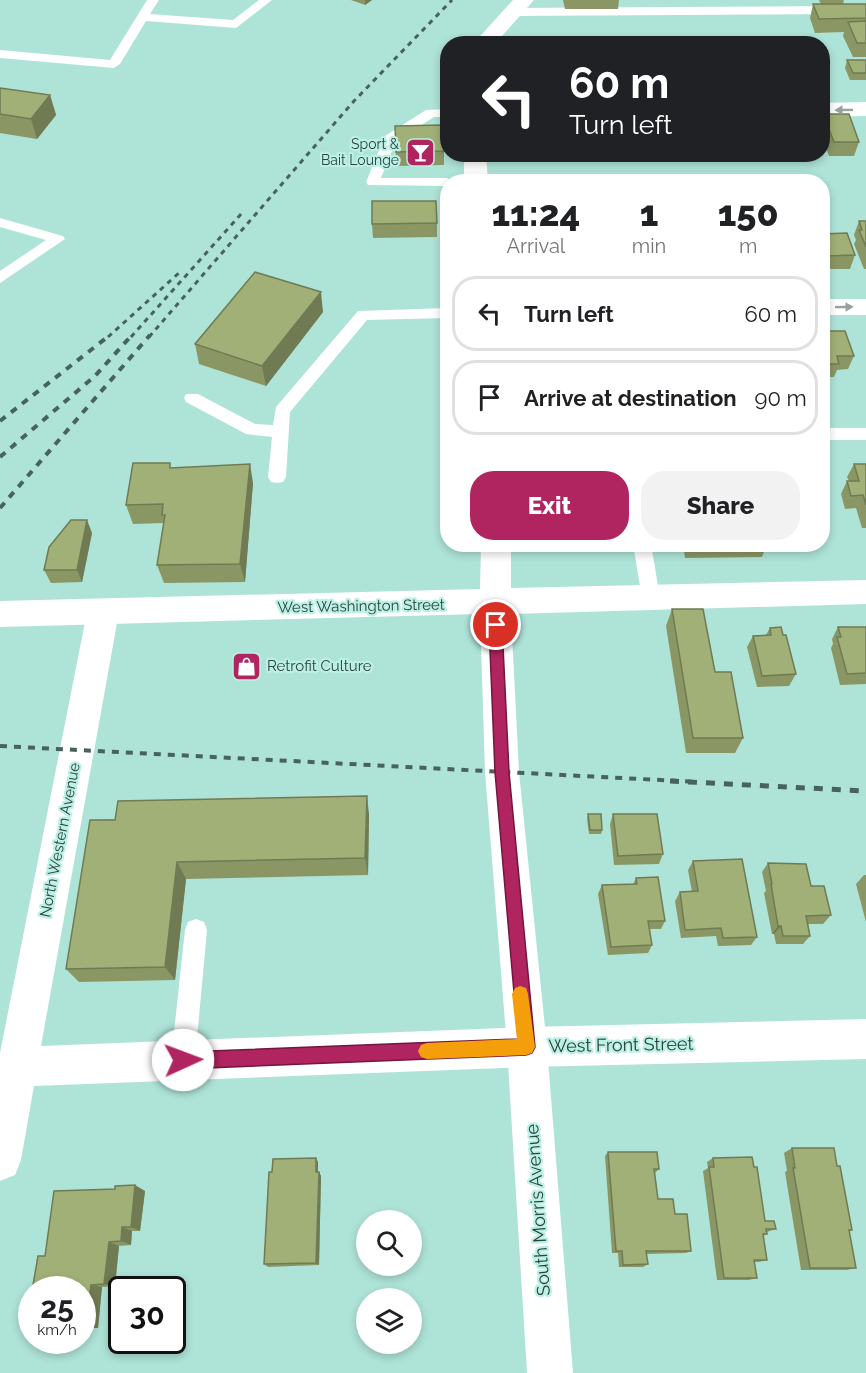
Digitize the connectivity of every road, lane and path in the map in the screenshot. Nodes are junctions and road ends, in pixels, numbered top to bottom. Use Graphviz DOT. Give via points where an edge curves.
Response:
graph roads {
  1 [pos="153,0"];
  2 [pos="266,0"];
  3 [pos="798,5"];
  4 [pos="518,6"];
  5 [pos="647,6"];
  6 [pos="866,10"];
  7 [pos="143,17"];
  8 [pos="490,36"];
  9 [pos="0,54"];
  10 [pos="866,109"];
  11 [pos="830,110"];
  12 [pos="440,113"];
  13 [pos="440,182"];
  14 [pos="0,222"];
  15 [pos="0,278"];
  16 [pos="830,307"];
  17 [pos="866,307"];
  18 [pos="440,313"];
  19 [pos="192,398"];
  20 [pos="281,431"];
  21 [pos="830,434"];
  22 [pos="866,434"];
  23 [pos="277,477"];
  24 [pos="496,552"];
  25 [pos="643,552"];
  26 [pos="866,592"];
  27 [pos="651,598"];
  28 [pos="495,602"];
  29 [pos="104,612"];
  30 [pos="0,614"];
  31 [pos="196,930"];
  32 [pos="866,1039"];
  33 [pos="526,1047"];
  34 [pos="183,1060"];
  35 [pos="16,1067"];
  36 [pos="0,1160"];
  37 [pos="550,1373"];
  1 -- 7 [label="lane"];
  2 -- 7 [label="lane" via="236,24"];
  3 -- 5 [label="lane"];
  3 -- 6 [label="lane"];
  4 -- 5 [label="lane"];
  4 -- 8 [label="street"];
  7 -- 9 [label="lane" via="114,64"];
  10 -- 11 [label="street, one-way"];
  12 -- 13 [label="lane" via="431,113 390,139 373,182"];
  14 -- 15 [label="lane" via="58,239"];
  16 -- 17 [label="street, one-way"];
  18 -- 20 [label="lane" via="363,315 282,411"];
  19 -- 20 [label="lane" via="252,430"];
  20 -- 23 [label="lane"];
  21 -- 22 [label="lane"];
  24 -- 28 [label="street, South Morris Avenue"];
  25 -- 27 [label="lane"];
  26 -- 27 [label="street, West Washington Street"];
  27 -- 28 [label="street, West Washington Street"];
  28 -- 29 [label="street, West Washington Street"];
  28 -- 33 [label="street, South Morris Avenue" via="502,772"];
  29 -- 30 [label="street, West Washington Street"];
  29 -- 35 [label="street, North Western Avenue"];
  31 -- 34 [label="lane"];
  32 -- 33 [label="street, West Front Street"];
  33 -- 34 [label="street, West Front Street"];
  33 -- 37 [label="street, South Morris Avenue"];
  34 -- 35 [label="street, West Front Street"];
  35 -- 36 [label="street, North Western Avenue"];
}
